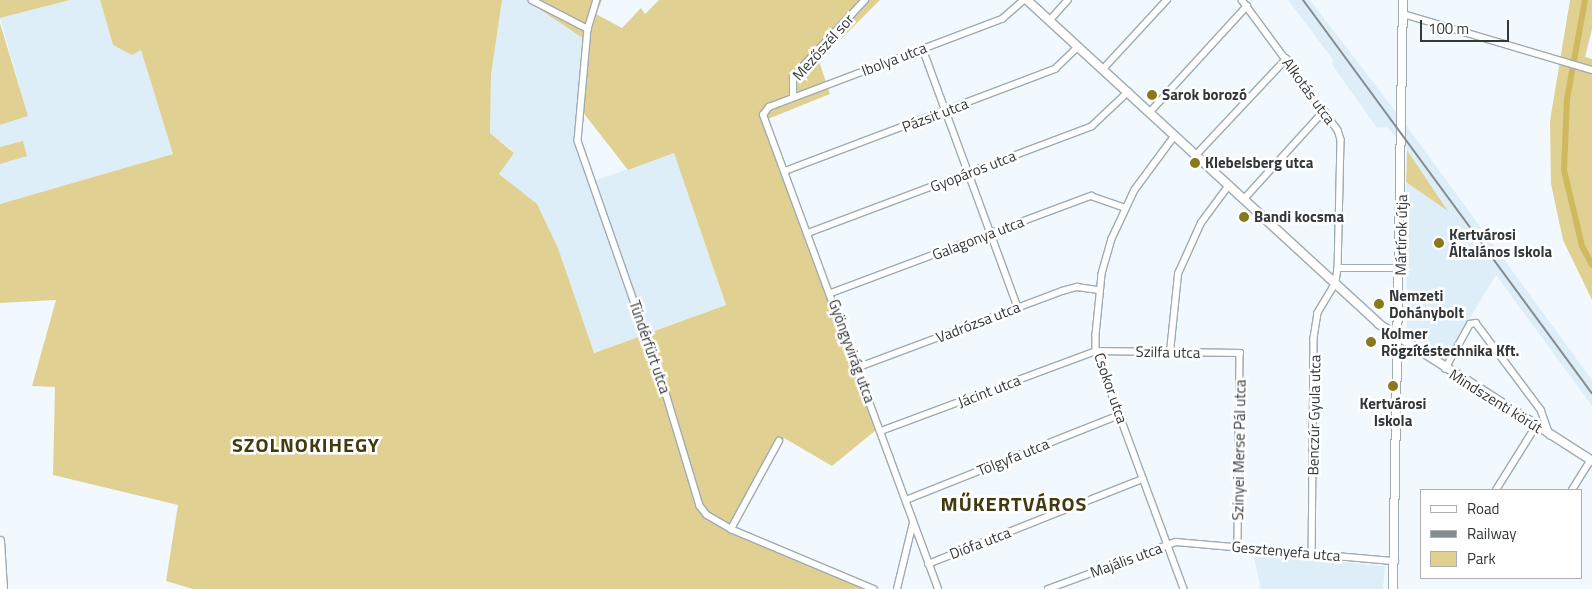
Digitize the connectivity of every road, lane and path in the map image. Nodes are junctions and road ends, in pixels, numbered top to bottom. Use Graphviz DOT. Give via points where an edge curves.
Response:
graph roads {
  1 [pos="532,0"];
  2 [pos="597,0"];
  3 [pos="865,0"];
  4 [pos="1026,0"];
  5 [pos="1068,0"];
  6 [pos="1167,0"];
  7 [pos="1242,0"];
  8 [pos="1403,0"];
  9 [pos="1247,6"];
  10 [pos="1403,14"];
  11 [pos="1050,21"];
  12 [pos="588,29"];
  13 [pos="1078,47"];
  14 [pos="923,48"];
  15 [pos="1286,59"];
  16 [pos="1103,69"];
  17 [pos="1592,70"];
  18 [pos="1128,92"];
  19 [pos="793,97"];
  20 [pos="946,110"];
  21 [pos="1324,111"];
  22 [pos="1150,113"];
  23 [pos="763,115"];
  24 [pos="1175,136"];
  25 [pos="1196,156"];
  26 [pos="784,171"];
  27 [pos="969,173"];
  28 [pos="1229,186"];
  29 [pos="1244,199"];
  30 [pos="1125,208"];
  31 [pos="808,233"];
  32 [pos="991,233"];
  33 [pos="1338,268"];
  34 [pos="1400,268"];
  35 [pos="1336,283"];
  36 [pos="1100,290"];
  37 [pos="831,293"];
  38 [pos="1018,307"];
  39 [pos="1400,340"];
  40 [pos="1096,351"];
  41 [pos="1170,352"];
  42 [pos="1240,353"];
  43 [pos="859,367"];
  44 [pos="1445,369"];
  45 [pos="1120,415"];
  46 [pos="1536,426"];
  47 [pos="881,431"];
  48 [pos="1550,435"];
  49 [pos="779,441"];
  50 [pos="1591,460"];
  51 [pos="1144,479"];
  52 [pos="1497,489"];
  53 [pos="1573,489"];
  54 [pos="906,500"];
  55 [pos="913,523"];
  56 [pos="731,529"];
  57 [pos="0,541"];
  58 [pos="1176,542"];
  59 [pos="1168,545"];
  60 [pos="1238,547"];
  61 [pos="1312,553"];
  62 [pos="1395,561"];
  63 [pos="928,564"];
  64 [pos="3,589"];
  65 [pos="874,589"];
  66 [pos="897,589"];
  67 [pos="938,589"];
  68 [pos="1048,589"];
  69 [pos="1184,589"];
  70 [pos="1393,589"];
  1 -- 12 [label="street"];
  2 -- 12 [label="street, Tündérfürt utca"];
  3 -- 19 [label="street, Mezőszél sor" via="793,77"];
  4 -- 11 [label="street, Mindszenti körút"];
  4 -- 14 [label="street, Ibolya utca" via="1002,19"];
  5 -- 11 [label="street"];
  6 -- 16 [label="street"];
  7 -- 9 [label="street, Alkotás utca"];
  8 -- 10 [label="street, Mártírok útja"];
  9 -- 15 [label="street, Alkotás utca"];
  9 -- 22 [label="street"];
  10 -- 17 [label="street"];
  10 -- 34 [label="street, Mártírok útja"];
  11 -- 13 [label="street, Mindszenti körút"];
  12 -- 56 [label="street, Tündérfürt utca" via="577,131 580,151 665,390 700,506 706,515"];
  13 -- 16 [label="street, Mindszenti körút"];
  13 -- 20 [label="street, Pázsit utca" via="1055,69"];
  14 -- 19 [label="street, Ibolya utca"];
  14 -- 20 [label="street"];
  15 -- 21 [label="street, Alkotás utca"];
  15 -- 25 [label="street"];
  16 -- 18 [label="street, Mindszenti körút"];
  18 -- 22 [label="street, Mindszenti körút"];
  18 -- 27 [label="street, Gyopáros utca" via="1092,126"];
  19 -- 23 [label="street, Ibolya utca" via="766,108"];
  20 -- 26 [label="street, Pázsit utca"];
  20 -- 27 [label="street"];
  21 -- 29 [label="street"];
  21 -- 33 [label="street, Alkotás utca" via="1341,140"];
  22 -- 24 [label="street, Mindszenti körút"];
  23 -- 26 [label="street, Gyöngyvirág utca"];
  24 -- 25 [label="street, Mindszenti körút"];
  24 -- 30 [label="street, Csokor utca" via="1144,175"];
  25 -- 28 [label="street, Mindszenti körút"];
  26 -- 31 [label="street, Gyöngyvirág utca"];
  27 -- 31 [label="street, Gyopáros utca"];
  27 -- 32 [label="street"];
  28 -- 29 [label="street, Mindszenti körút"];
  28 -- 41 [label="street" via="1201,223 1178,274 1171,315"];
  29 -- 35 [label="street, Mindszenti körút"];
  30 -- 32 [label="street, Galagonya utca" via="1091,196"];
  30 -- 36 [label="street, Csokor utca" via="1107,255"];
  31 -- 37 [label="street, Gyöngyvirág utca"];
  32 -- 37 [label="street, Galagonya utca"];
  32 -- 38 [label="street"];
  33 -- 34 [label="street"];
  33 -- 35 [label="street, Alkotás utca"];
  34 -- 39 [label="street, Mártírok útja"];
  35 -- 39 [label="street, Mindszenti körút"];
  35 -- 61 [label="street, Benczúr Gyula utca" via="1318,313 1315,332"];
  36 -- 38 [label="street, Vadrózsa utca" via="1070,288"];
  36 -- 40 [label="street, Csokor utca"];
  37 -- 43 [label="street, Gyöngyvirág utca"];
  38 -- 43 [label="street, Vadrózsa utca"];
  39 -- 44 [label="street, Mindszenti körút"];
  39 -- 62 [label="street, Mártírok útja"];
  40 -- 41 [label="street, Szilfa utca"];
  40 -- 45 [label="street, Csokor utca"];
  40 -- 47 [label="street, Jácint utca"];
  41 -- 42 [label="street, Szilfa utca"];
  42 -- 60 [label="street, Szinyei Merse Pál utca"];
  43 -- 47 [label="street, Gyöngyvirág utca"];
  44 -- 46 [label="street, Mindszenti körút"];
  44 -- 48 [label="street" via="1470,324 1476,323 1540,410"];
  45 -- 51 [label="street, Csokor utca"];
  45 -- 54 [label="street, Tölgyfa utca"];
  46 -- 48 [label="street, Mindszenti körút"];
  46 -- 52 [label="street"];
  47 -- 54 [label="street, Gyöngyvirág utca"];
  48 -- 50 [label="street, Mindszenti körút"];
  49 -- 56 [label="street"];
  50 -- 53 [label="street"];
  51 -- 59 [label="street, Csokor utca"];
  51 -- 63 [label="street, Diófa utca"];
  54 -- 55 [label="street, Gyöngyvirág utca"];
  55 -- 63 [label="street, Gyöngyvirág utca"];
  55 -- 66 [label="street"];
  56 -- 65 [label="street, Tündérfürt utca"];
  57 -- 64 [label="street"];
  58 -- 59 [label="street, Majális utca"];
  58 -- 60 [label="street, Gesztenyefa utca"];
  59 -- 68 [label="street, Majális utca"];
  59 -- 69 [label="street, Csokor utca"];
  60 -- 61 [label="street, Gesztenyefa utca"];
  61 -- 62 [label="street, Gesztenyefa utca"];
  62 -- 70 [label="street, Mártírok útja"];
  63 -- 67 [label="street, Gyöngyvirág utca"];
}
